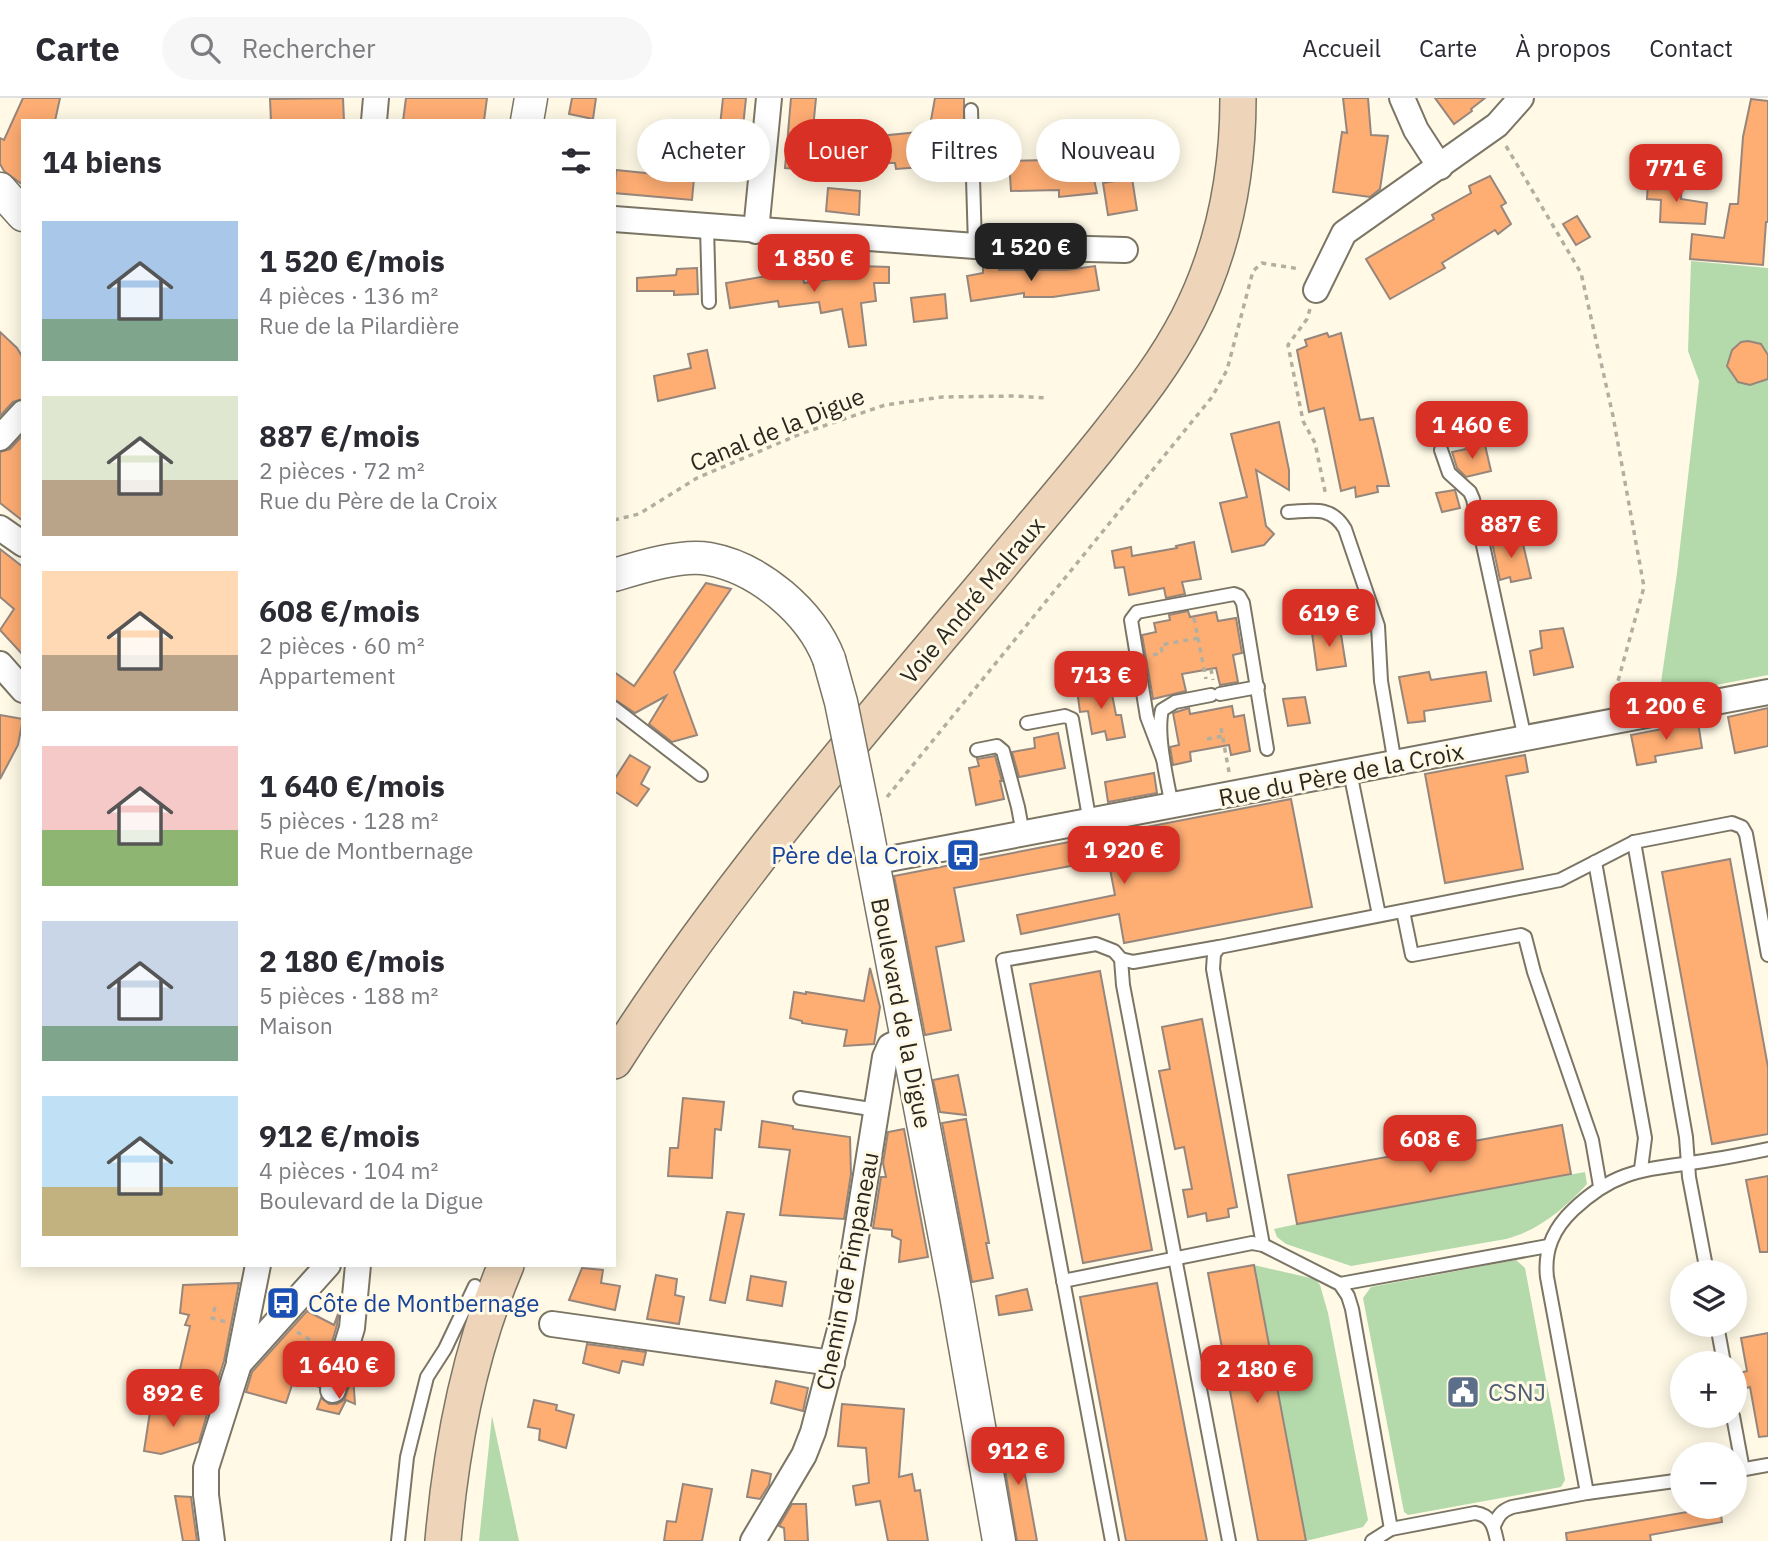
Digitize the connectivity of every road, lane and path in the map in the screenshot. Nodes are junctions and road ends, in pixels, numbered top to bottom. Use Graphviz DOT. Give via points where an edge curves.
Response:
graph roads {
  1 [pos="376,98"];
  2 [pos="531,98"];
  3 [pos="769,98"];
  4 [pos="1218,98"];
  5 [pos="1238,98"];
  6 [pos="1402,98"];
  7 [pos="1521,98"];
  8 [pos="971,110"];
  9 [pos="374,119"];
  10 [pos="527,119"];
  11 [pos="1497,125"];
  12 [pos="1440,167"];
  13 [pos="0,189"];
  14 [pos="21,213"];
  15 [pos="616,219"];
  16 [pos="707,228"];
  17 [pos="756,231"];
  18 [pos="975,246"];
  19 [pos="1125,250"];
  20 [pos="1320,282"];
  21 [pos="709,302"];
  22 [pos="1046,398"];
  23 [pos="21,415"];
  24 [pos="0,438"];
  25 [pos="1441,450"];
  26 [pos="1288,512"];
  27 [pos="1330,512"];
  28 [pos="616,520"];
  29 [pos="0,528"];
  30 [pos="21,543"];
  31 [pos="616,574"];
  32 [pos="1195,618"];
  33 [pos="1198,638"];
  34 [pos="1160,653"];
  35 [pos="0,664"];
  36 [pos="1208,674"];
  37 [pos="0,686"];
  38 [pos="1258,687"];
  39 [pos="21,688"];
  40 [pos="21,690"];
  41 [pos="1768,692"];
  42 [pos="616,710"];
  43 [pos="1609,722"];
  44 [pos="1027,723"];
  45 [pos="1222,728"];
  46 [pos="1223,736"];
  47 [pos="1525,739"];
  48 [pos="1207,740"];
  49 [pos="1267,749"];
  50 [pos="977,750"];
  51 [pos="1163,759"];
  52 [pos="1395,764"];
  53 [pos="1350,772"];
  54 [pos="701,775"];
  55 [pos="1234,795"];
  56 [pos="1172,806"];
  57 [pos="875,810"];
  58 [pos="1090,822"];
  59 [pos="1023,834"];
  60 [pos="1634,842"];
  61 [pos="873,862"];
  62 [pos="1595,862"];
  63 [pos="1403,911"];
  64 [pos="1379,915"];
  65 [pos="1219,947"];
  66 [pos="1768,955"];
  67 [pos="1121,959"];
  68 [pos="616,1022"];
  69 [pos="907,1038"];
  70 [pos="616,1058"];
  71 [pos="800,1098"];
  72 [pos="877,1110"];
  73 [pos="1768,1149"];
  74 [pos="1687,1163"];
  75 [pos="1641,1169"];
  76 [pos="1600,1186"];
  77 [pos="1264,1245"];
  78 [pos="1548,1246"];
  79 [pos="1175,1259"];
  80 [pos="1705,1260"];
  81 [pos="258,1267"];
  82 [pos="326,1267"];
  83 [pos="358,1267"];
  84 [pos="505,1267"];
  85 [pos="480,1276"];
  86 [pos="1063,1281"];
  87 [pos="1340,1284"];
  88 [pos="552,1324"];
  89 [pos="296,1332"];
  90 [pos="310,1340"];
  91 [pos="832,1363"];
  92 [pos="239,1364"];
  93 [pos="333,1390"];
  94 [pos="1768,1465"];
  95 [pos="1747,1469"];
  96 [pos="1670,1482"];
  97 [pos="1587,1493"];
  98 [pos="1494,1526"];
  99 [pos="1391,1529"];
  100 [pos="212,1541"];
  101 [pos="398,1541"];
  102 [pos="426,1541"];
  103 [pos="443,1541"];
  104 [pos="753,1541"];
  105 [pos="999,1541"];
  106 [pos="1112,1541"];
  107 [pos="1228,1541"];
  108 [pos="1372,1541"];
  109 [pos="1497,1541"];
  1 -- 9 [label="street"];
  2 -- 10 [label="street"];
  3 -- 17 [label="street"];
  4 -- 68 [label="main road, Voie André Malraux" via="1218,148 1206,214 1179,292 1150,345 1052,475 745,846"];
  5 -- 70 [label="main road, Voie André Malraux" via="1231,196 1217,251 1154,378 751,865"];
  6 -- 12 [label="street"];
  7 -- 11 [label="street"];
  8 -- 18 [label="lane"];
  11 -- 12 [label="street"];
  11 -- 43 [label="path" via="1581,273 1613,416 1644,587"];
  12 -- 20 [label="street" via="1344,233"];
  13 -- 14 [label="street"];
  15 -- 16 [label="street"];
  16 -- 17 [label="street"];
  16 -- 21 [label="lane"];
  17 -- 18 [label="street"];
  18 -- 19 [label="street"];
  20 -- 27 [label="path" via="1307,319 1288,345 1303,421 1315,443"];
  20 -- 57 [label="path" via="1262,263 1254,271 1227,370 1212,397"];
  22 -- 28 [label="path, Canal de la Digue" via="942,397 885,405 800,434 697,478 639,514"];
  23 -- 24 [label="street"];
  25 -- 47 [label="lane" via="1449,473 1473,499"];
  26 -- 27 [label="lane"];
  27 -- 52 [label="lane" via="1345,528 1378,626 1381,681"];
  29 -- 30 [label="street"];
  31 -- 57 [label="street, Boulevard de la Digue, bridge" via="664,561 708,558 739,569 791,603 813,628 829,659"];
  32 -- 33 [label="path"];
  33 -- 34 [label="path" via="1160,645"];
  33 -- 36 [label="path"];
  35 -- 39 [label="street"];
  37 -- 40 [label="street"];
  38 -- 49 [label="lane"];
  38 -- 51 [label="lane" via="1175,702 1162,710"];
  38 -- 51 [label="lane" via="1240,596 1133,615 1147,717"];
  41 -- 43 [label="street, Rue du Père de la Croix"];
  42 -- 54 [label="lane"];
  43 -- 47 [label="street, Rue du Père de la Croix"];
  44 -- 58 [label="lane" via="1065,716 1072,719"];
  45 -- 46 [label="path"];
  46 -- 48 [label="path"];
  46 -- 55 [label="path"];
  47 -- 52 [label="street, Rue du Père de la Croix"];
  50 -- 59 [label="lane" via="997,746 1003,751"];
  51 -- 56 [label="lane"];
  52 -- 53 [label="street, Rue du Père de la Croix"];
  53 -- 55 [label="street, Rue du Père de la Croix"];
  53 -- 64 [label="lane"];
  55 -- 56 [label="street, Rue du Père de la Croix"];
  56 -- 58 [label="street, Rue du Père de la Croix"];
  57 -- 61 [label="street, Boulevard de la Digue"];
  58 -- 59 [label="street, Rue du Père de la Croix"];
  59 -- 61 [label="street, Rue du Père de la Croix"];
  60 -- 62 [label="lane"];
  60 -- 66 [label="lane" via="1732,823 1742,827"];
  60 -- 74 [label="lane"];
  61 -- 69 [label="street, Boulevard de la Digue"];
  62 -- 63 [label="lane" via="1560,880"];
  62 -- 75 [label="lane" via="1644,1138"];
  63 -- 64 [label="lane"];
  63 -- 76 [label="lane" via="1412,955 1525,937 1592,1140"];
  64 -- 65 [label="lane"];
  65 -- 67 [label="lane" via="1133,962"];
  65 -- 77 [label="lane" via="1213,969"];
  67 -- 79 [label="lane"];
  67 -- 86 [label="lane" via="1096,944 1003,960"];
  69 -- 72 [label="street, Chemin de Pimpaneau" via="887,1050"];
  69 -- 105 [label="street, Boulevard de la Digue"];
  71 -- 72 [label="lane"];
  72 -- 91 [label="street, Chemin de Pimpaneau"];
  73 -- 74 [label="lane"];
  74 -- 75 [label="lane"];
  74 -- 80 [label="lane"];
  75 -- 76 [label="lane"];
  76 -- 78 [label="lane" via="1561,1222"];
  77 -- 79 [label="lane" via="1252,1243"];
  77 -- 87 [label="lane"];
  78 -- 87 [label="lane"];
  78 -- 97 [label="lane" via="1547,1277"];
  79 -- 86 [label="lane"];
  79 -- 107 [label="lane"];
  81 -- 92 [label="street"];
  82 -- 92 [label="street"];
  83 -- 93 [label="street" via="352,1328"];
  84 -- 103 [label="main road" via="472,1363"];
  85 -- 101 [label="lane" via="427,1377 407,1457"];
  85 -- 102 [label="main road" via="453,1362 437,1440"];
  86 -- 106 [label="lane"];
  87 -- 99 [label="lane" via="1352,1309"];
  88 -- 91 [label="street"];
  89 -- 90 [label="path"];
  91 -- 104 [label="street, Chemin de Pimpaneau" via="810,1445"];
  92 -- 100 [label="street" via="206,1468"];
  94 -- 95 [label="lane"];
  96 -- 97 [label="lane"];
  97 -- 98 [label="lane" via="1512,1507 1497,1516"];
  98 -- 99 [label="lane" via="1483,1514 1475,1513"];
  98 -- 109 [label="lane"];
  99 -- 108 [label="lane"];
}
